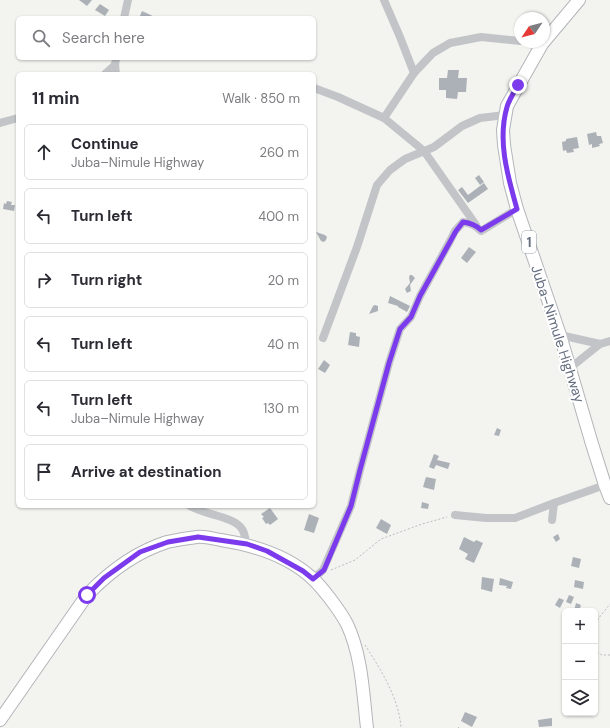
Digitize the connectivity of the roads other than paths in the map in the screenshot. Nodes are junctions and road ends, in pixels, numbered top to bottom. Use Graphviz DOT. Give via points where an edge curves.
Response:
graph roads {
  1 [pos="128,0"];
  2 [pos="384,0"];
  3 [pos="579,0"];
  4 [pos="124,16"];
  5 [pos="550,34"];
  6 [pos="514,40"];
  7 [pos="540,48"];
  8 [pos="115,61"];
  9 [pos="107,72"];
  10 [pos="116,72"];
  11 [pos="414,73"];
  12 [pos="316,89"];
  13 [pos="505,115"];
  14 [pos="384,118"];
  15 [pos="16,119"];
  16 [pos="0,123"];
  17 [pos="424,151"];
  18 [pos="517,209"];
  19 [pos="476,226"];
  20 [pos="560,335"];
  21 [pos="323,338"];
  22 [pos="610,342"];
  23 [pos="600,344"];
  24 [pos="570,368"];
  25 [pos="604,485"];
  26 [pos="610,497"];
  27 [pos="554,503"];
  28 [pos="194,508"];
  29 [pos="455,515"];
  30 [pos="552,520"];
  31 [pos="247,544"];
  32 [pos="313,579"];
  33 [pos="0,720"];
  34 [pos="367,728"];
  1 -- 4 [label="street"];
  2 -- 11 [label="street"];
  3 -- 5 [label="main road, Juba–Nimule Highway / 1"];
  6 -- 11 [label="street" via="481,37 450,43 433,52"];
  7 -- 13 [label="main road, Juba–Nimule Highway / 1" via="507,106"];
  8 -- 9 [label="street"];
  8 -- 10 [label="street"];
  11 -- 14 [label="street"];
  12 -- 14 [label="street"];
  13 -- 17 [label="street" via="480,118 462,126 434,147"];
  13 -- 18 [label="main road, Juba–Nimule Highway / 1" via="505,158"];
  14 -- 17 [label="street"];
  15 -- 16 [label="street"];
  17 -- 19 [label="street"];
  17 -- 21 [label="street" via="405,159 390,170 376,186 357,247"];
  18 -- 19 [label="street" via="481,230"];
  18 -- 20 [label="main road, Juba–Nimule Highway / 1"];
  19 -- 32 [label="street" via="463,222 456,231 411,317 400,329 351,506 324,570"];
  20 -- 23 [label="street"];
  20 -- 24 [label="main road, Juba–Nimule Highway / 1"];
  22 -- 23 [label="street"];
  23 -- 24 [label="street"];
  24 -- 25 [label="main road, Juba–Nimule Highway / 1"];
  25 -- 26 [label="main road, Juba–Nimule Highway / 1"];
  25 -- 27 [label="street"];
  27 -- 29 [label="street" via="515,518 486,520"];
  27 -- 30 [label="street"];
  28 -- 31 [label="street" via="236,523 242,529"];
  31 -- 32 [label="main road" via="267,551"];
  31 -- 33 [label="main road" via="198,537 168,542 140,552 104,578 87,595"];
  32 -- 34 [label="main road" via="336,607 356,647"];
}
